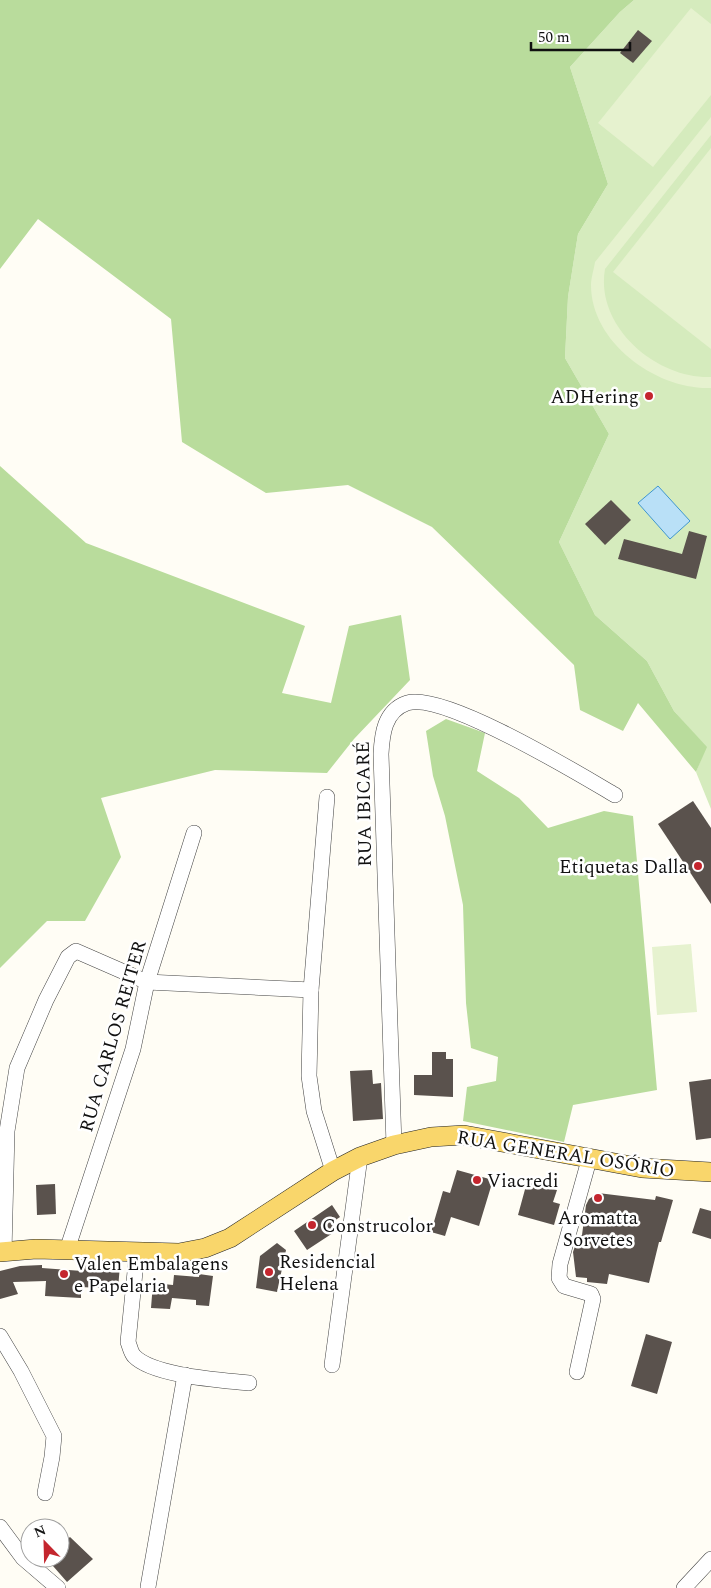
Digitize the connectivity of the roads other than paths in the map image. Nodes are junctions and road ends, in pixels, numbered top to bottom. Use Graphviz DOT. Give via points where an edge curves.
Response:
graph roads {
  1 [pos="615,794"];
  2 [pos="327,797"];
  3 [pos="194,833"];
  4 [pos="147,982"];
  5 [pos="311,990"];
  6 [pos="394,1145"];
  7 [pos="360,1157"];
  8 [pos="589,1160"];
  9 [pos="332,1171"];
  10 [pos="711,1172"];
  11 [pos="67,1250"];
  12 [pos="2,1252"];
  13 [pos="137,1252"];
  14 [pos="0,1336"];
  15 [pos="332,1365"];
  16 [pos="577,1372"];
  17 [pos="185,1375"];
  18 [pos="249,1383"];
  19 [pos="45,1493"];
  20 [pos="0,1527"];
  21 [pos="711,1559"];
  22 [pos="148,1587"];
  23 [pos="58,1588"];
  24 [pos="684,1588"];
  1 -- 6 [label="street, RUA IBICARÉ" via="483,722 425,702 406,703 392,713 382,731 381,754"];
  2 -- 5 [label="street"];
  3 -- 4 [label="street, RUA CARLOS REITER"];
  4 -- 5 [label="street"];
  4 -- 11 [label="street, RUA CARLOS REITER" via="133,1049"];
  4 -- 12 [label="street" via="76,951 68,957 16,1068 7,1132"];
  5 -- 9 [label="street" via="309,1076 314,1111"];
  6 -- 7 [label="main road, RUA GENERAL OSÓRIO"];
  6 -- 8 [label="main road, RUA GENERAL OSÓRIO" via="464,1135"];
  7 -- 9 [label="main road, RUA GENERAL OSÓRIO"];
  7 -- 15 [label="street"];
  8 -- 10 [label="main road, RUA GENERAL OSÓRIO" via="642,1168"];
  8 -- 16 [label="street" via="559,1278 564,1286 591,1294 593,1299"];
  9 -- 13 [label="main road, RUA GENERAL OSÓRIO" via="230,1238 205,1248 178,1253"];
  11 -- 12 [label="main road, RUA GENERAL OSÓRIO"];
  11 -- 13 [label="main road, RUA GENERAL OSÓRIO"];
  13 -- 17 [label="street" via="128,1342 132,1355 143,1363"];
  14 -- 19 [label="street" via="54,1436"];
  17 -- 18 [label="street"];
  17 -- 22 [label="street"];
  20 -- 23 [label="street" via="23,1558"];
  21 -- 24 [label="street"];
}
